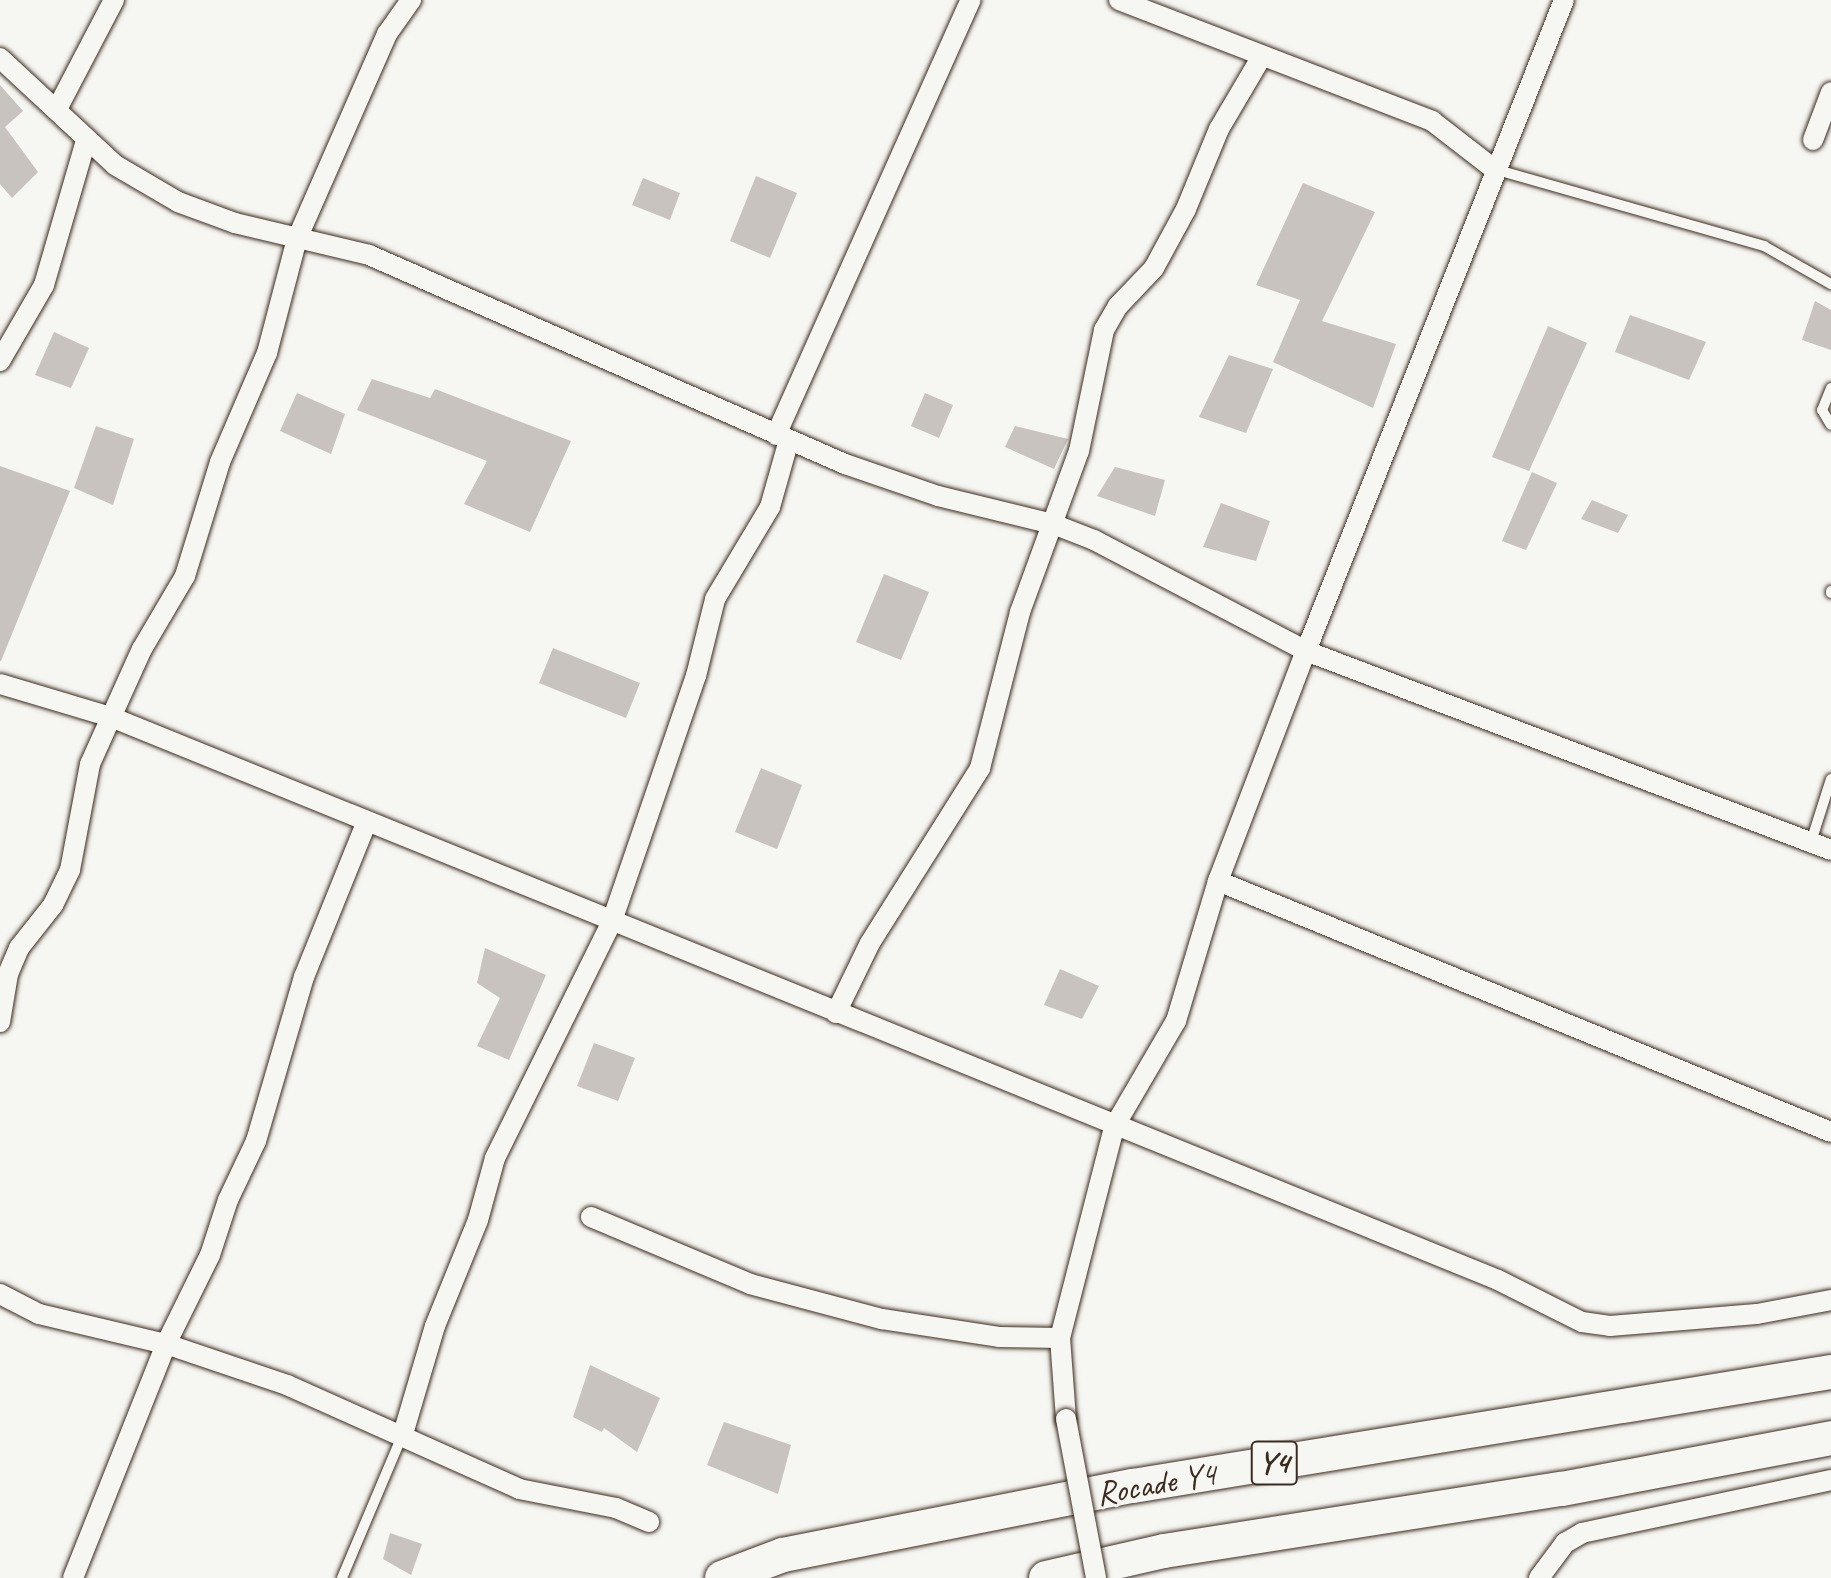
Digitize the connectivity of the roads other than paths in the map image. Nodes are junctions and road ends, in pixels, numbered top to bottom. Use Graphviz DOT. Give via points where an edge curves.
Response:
graph roads {
  1 [pos="114,0"];
  2 [pos="411,0"];
  3 [pos="971,0"];
  4 [pos="1119,0"];
  5 [pos="1564,0"];
  6 [pos="1262,56"];
  7 [pos="0,58"];
  8 [pos="1831,92"];
  9 [pos="57,109"];
  10 [pos="86,140"];
  11 [pos="1813,140"];
  12 [pos="1494,169"];
  13 [pos="297,239"];
  14 [pos="1831,284"];
  15 [pos="0,361"];
  16 [pos="1831,388"];
  17 [pos="1831,425"];
  18 [pos="782,438"];
  19 [pos="1053,524"];
  20 [pos="1306,651"];
  21 [pos="0,684"];
  22 [pos="111,717"];
  23 [pos="1831,779"];
  24 [pos="367,821"];
  25 [pos="1821,846"];
  26 [pos="1218,881"];
  27 [pos="612,921"];
  28 [pos="836,1013"];
  29 [pos="0,1022"];
  30 [pos="1114,1127"];
  31 [pos="1831,1132"];
  32 [pos="591,1217"];
  33 [pos="0,1294"];
  34 [pos="1831,1300"];
  35 [pos="1060,1338"];
  36 [pos="166,1344"];
  37 [pos="1831,1372"];
  38 [pos="403,1434"];
  39 [pos="1831,1438"];
  40 [pos="1831,1480"];
  41 [pos="649,1522"];
  42 [pos="73,1578"];
  43 [pos="342,1578"];
  44 [pos="722,1578"];
  45 [pos="1046,1578"];
  46 [pos="1096,1578"];
  47 [pos="1539,1578"];
  1 -- 9 [label="street"];
  2 -- 13 [label="street" via="387,34"];
  3 -- 18 [label="street"];
  4 -- 6 [label="street"];
  5 -- 12 [label="street"];
  6 -- 12 [label="street" via="1432,121"];
  6 -- 19 [label="street" via="1219,129 1154,268 1118,306 1104,330 1089,415"];
  7 -- 9 [label="street"];
  8 -- 11 [label="street"];
  9 -- 10 [label="street"];
  10 -- 13 [label="street" via="178,202"];
  10 -- 15 [label="street" via="44,285"];
  12 -- 14 [label="lane" via="1764,246"];
  12 -- 20 [label="street"];
  13 -- 18 [label="street" via="369,255"];
  13 -- 22 [label="street" via="267,353 220,462 185,576"];
  16 -- 17 [label="lane" via="1822,410"];
  18 -- 19 [label="street" via="938,496"];
  18 -- 27 [label="street" via="770,507 715,599 696,676"];
  19 -- 20 [label="street" via="1159,572"];
  19 -- 28 [label="street" via="1020,612 980,768 870,943"];
  20 -- 25 [label="street"];
  20 -- 26 [label="street"];
  21 -- 22 [label="street"];
  22 -- 24 [label="street"];
  22 -- 29 [label="street" via="90,764 70,870 53,905 19,948 8,974"];
  23 -- 25 [label="lane"];
  24 -- 27 [label="street"];
  24 -- 36 [label="street" via="304,977 256,1141 210,1255"];
  26 -- 30 [label="street" via="1176,1021"];
  26 -- 31 [label="street"];
  27 -- 28 [label="street"];
  27 -- 38 [label="street" via="495,1158"];
  28 -- 30 [label="street"];
  30 -- 34 [label="street" via="1498,1280 1582,1322 1610,1326 1757,1314"];
  30 -- 35 [label="street"];
  32 -- 35 [label="street" via="750,1284 882,1319 999,1337"];
  33 -- 36 [label="street" via="83,1328"];
  35 -- 46 [label="street, bridge" via="1066,1419"];
  36 -- 38 [label="street" via="287,1385"];
  36 -- 42 [label="street"];
  37 -- 44 [label="highway, Rocade Y4 / Y4" via="1133,1486 783,1555"];
  38 -- 41 [label="street" via="459,1465 519,1489 616,1508"];
  38 -- 43 [label="lane"];
  39 -- 45 [label="highway, Rocade Y4 / Y4" via="1562,1489 1164,1551"];
  40 -- 47 [label="street" via="1582,1533 1565,1543"];
}
